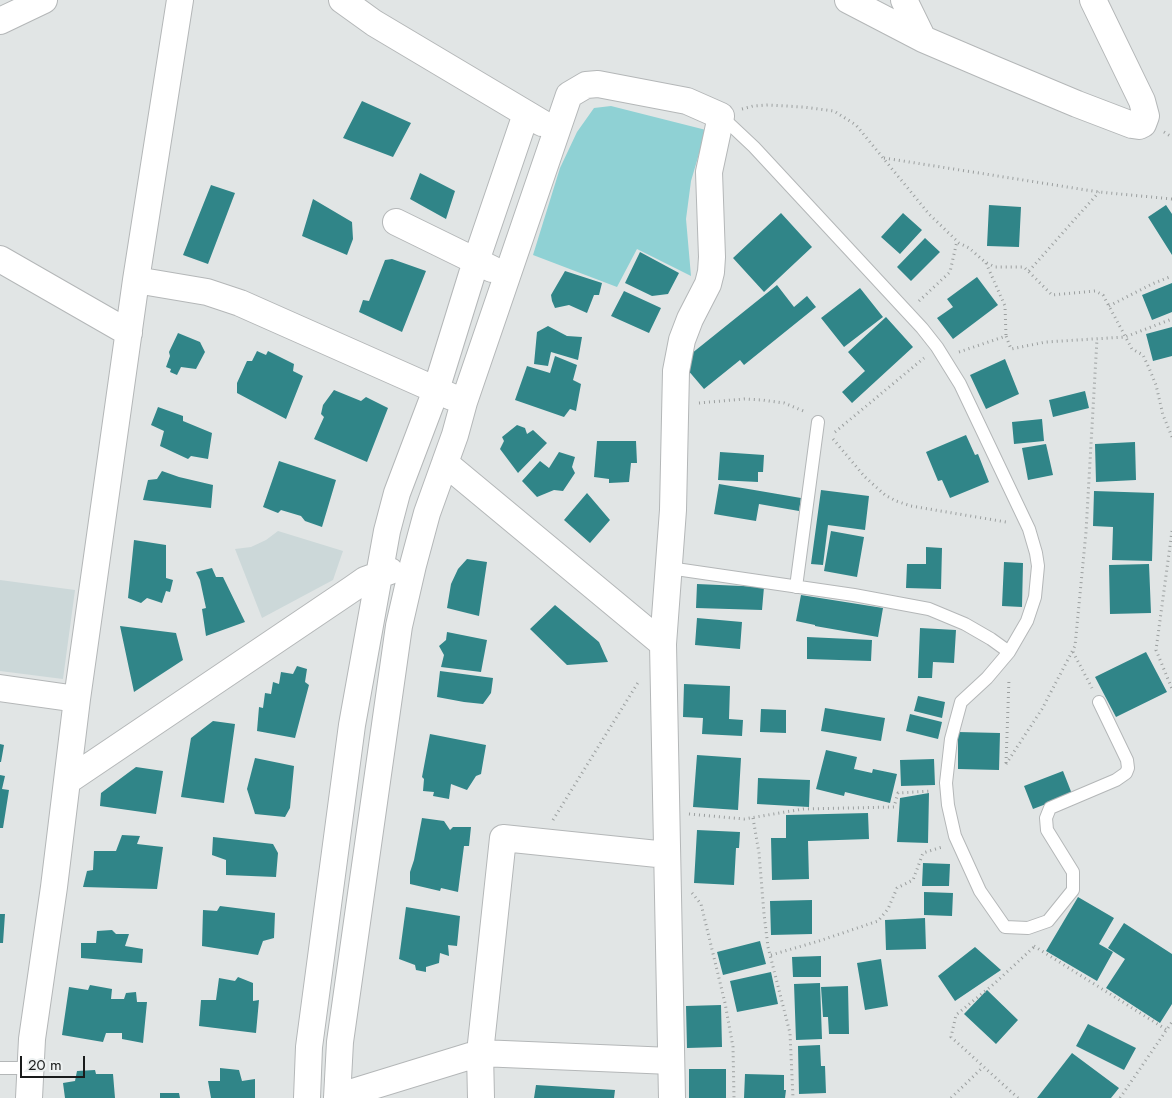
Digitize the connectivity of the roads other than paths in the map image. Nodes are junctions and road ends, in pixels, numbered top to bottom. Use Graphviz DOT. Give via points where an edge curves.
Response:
graph roads {
  1 [pos="44,0"];
  2 [pos="180,0"];
  3 [pos="342,0"];
  4 [pos="848,0"];
  5 [pos="904,0"];
  6 [pos="1093,0"];
  7 [pos="0,21"];
  8 [pos="923,39"];
  9 [pos="526,114"];
  10 [pos="722,116"];
  11 [pos="558,132"];
  12 [pos="396,222"];
  13 [pos="0,259"];
  14 [pos="476,262"];
  15 [pos="507,277"];
  16 [pos="136,280"];
  17 [pos="128,333"];
  18 [pos="436,390"];
  19 [pos="464,402"];
  20 [pos="818,422"];
  21 [pos="445,463"];
  22 [pos="413,565"];
  23 [pos="669,568"];
  24 [pos="379,574"];
  25 [pos="796,587"];
  26 [pos="663,644"];
  27 [pos="1009,652"];
  28 [pos="0,688"];
  29 [pos="77,699"];
  30 [pos="1099,702"];
  31 [pos="68,780"];
  32 [pos="336,845"];
  33 [pos="368,851"];
  34 [pos="667,855"];
  35 [pos="480,1053"];
  36 [pos="670,1061"];
  37 [pos="0,1068"];
  38 [pos="30,1068"];
  39 [pos="337,1097"];
  40 [pos="29,1098"];
  41 [pos="308,1098"];
  42 [pos="481,1098"];
  43 [pos="672,1098"];
  1 -- 7 [label="street"];
  2 -- 16 [label="street"];
  3 -- 9 [label="street" via="374,23"];
  4 -- 8 [label="street"];
  5 -- 8 [label="street"];
  6 -- 8 [label="street" via="1142,101 1145,120 1139,126 1077,104"];
  9 -- 11 [label="street"];
  9 -- 14 [label="street"];
  10 -- 11 [label="street" via="688,101 618,87 586,85 569,95"];
  10 -- 23 [label="street" via="709,172 711,272 682,340 676,371"];
  10 -- 27 [label="lane" via="908,312 937,346 960,384 1027,525 1036,553 1035,597 1027,621"];
  11 -- 15 [label="street"];
  12 -- 14 [label="street"];
  13 -- 17 [label="street"];
  14 -- 15 [label="street"];
  14 -- 18 [label="street"];
  15 -- 19 [label="street"];
  16 -- 17 [label="street"];
  16 -- 18 [label="street" via="207,292 240,303"];
  17 -- 29 [label="street"];
  18 -- 19 [label="street"];
  18 -- 24 [label="street" via="397,493"];
  19 -- 21 [label="street"];
  20 -- 25 [label="lane"];
  21 -- 22 [label="street"];
  21 -- 26 [label="street"];
  22 -- 24 [label="street"];
  22 -- 33 [label="street" via="399,626"];
  23 -- 25 [label="lane"];
  23 -- 26 [label="street"];
  24 -- 31 [label="street" via="365,580"];
  24 -- 32 [label="street" via="352,725"];
  25 -- 27 [label="lane" via="929,609 965,624"];
  26 -- 34 [label="street"];
  27 -- 30 [label="lane" via="961,702 951,739 947,790 954,836 980,892 1004,927 1028,928 1048,921 1073,890 1073,872 1047,830 1046,818 1050,808 1126,773 1127,760"];
  28 -- 29 [label="street"];
  29 -- 31 [label="street"];
  31 -- 38 [label="street"];
  32 -- 33 [label="street"];
  32 -- 41 [label="street" via="309,1047"];
  33 -- 39 [label="street" via="340,1042"];
  34 -- 35 [label="street" via="503,838"];
  34 -- 36 [label="street"];
  35 -- 36 [label="street"];
  35 -- 39 [label="street"];
  35 -- 42 [label="street"];
  36 -- 43 [label="street"];
  37 -- 38 [label="lane"];
  38 -- 40 [label="street"];
}
